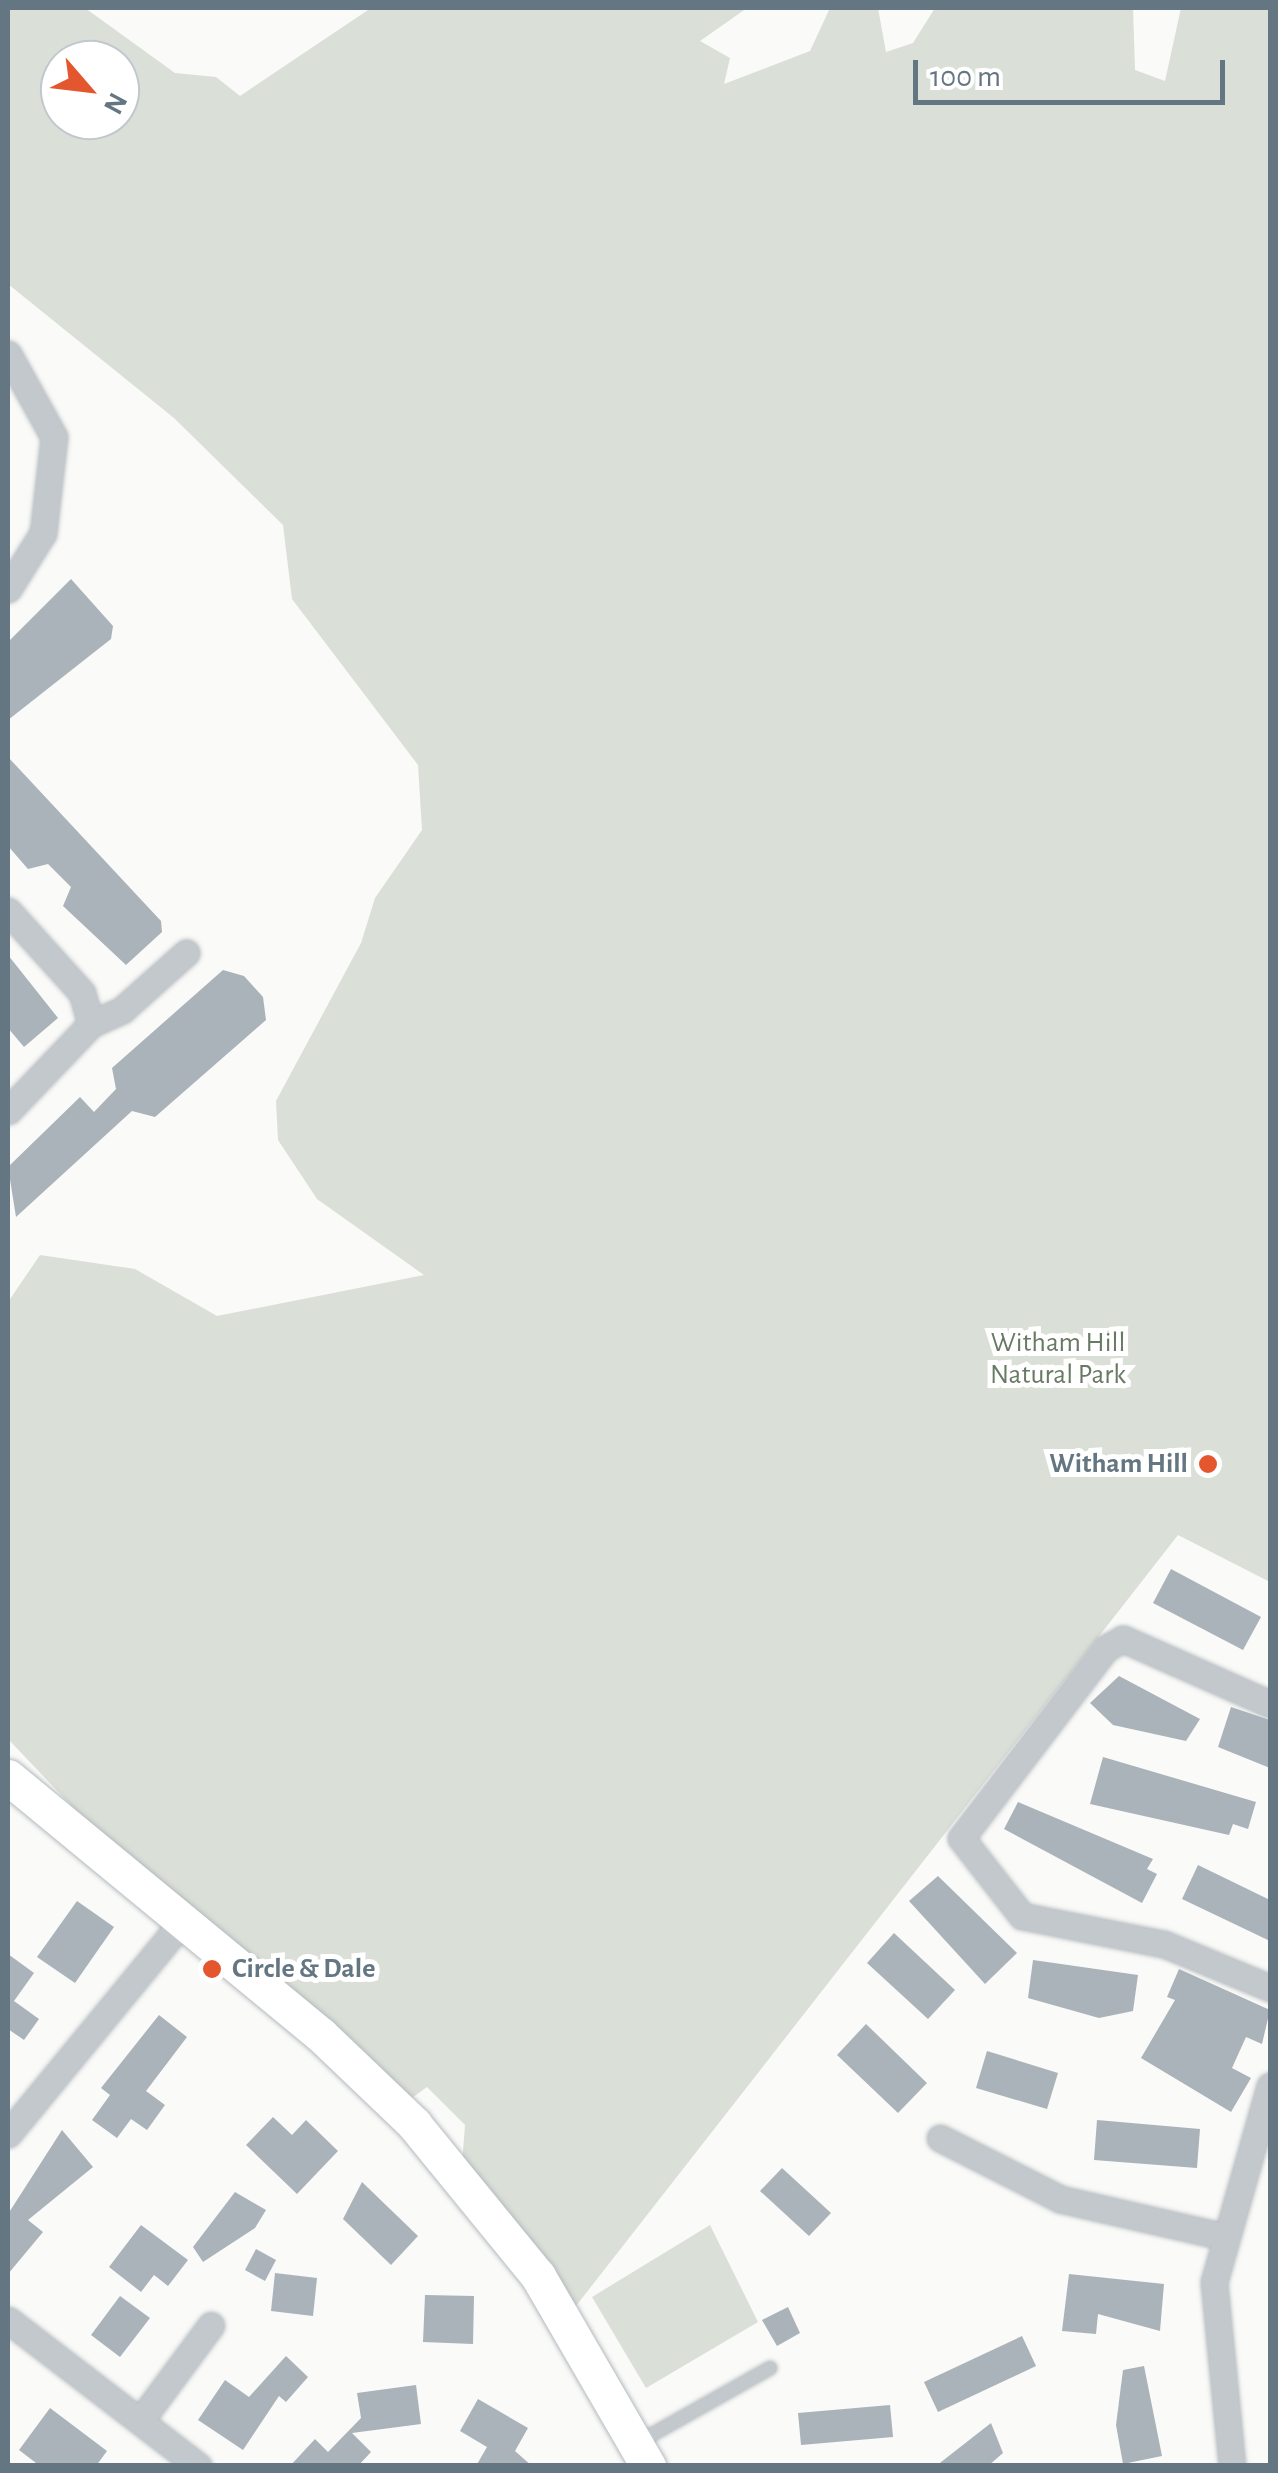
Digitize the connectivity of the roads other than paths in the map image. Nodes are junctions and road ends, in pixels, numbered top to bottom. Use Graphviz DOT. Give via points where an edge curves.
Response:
graph roads {
  1 [pos="8,354"];
  2 [pos="8,589"];
  3 [pos="8,911"];
  4 [pos="186,954"];
  5 [pos="90,1024"];
  6 [pos="8,1111"];
  7 [pos="1270,1704"];
  8 [pos="8,1776"];
  9 [pos="182,1922"];
  10 [pos="1270,1988"];
  11 [pos="1270,2086"];
  12 [pos="8,2134"];
  13 [pos="940,2138"];
  14 [pos="1221,2236"];
  15 [pos="8,2320"];
  16 [pos="211,2325"];
  17 [pos="770,2368"];
  18 [pos="140,2421"];
  19 [pos="642,2455"];
  20 [pos="198,2466"];
  21 [pos="1232,2466"];
  1 -- 2 [label="street" via="54,437 43,534"];
  3 -- 5 [label="street" via="82,993"];
  4 -- 5 [label="street" via="122,1010"];
  5 -- 6 [label="street"];
  7 -- 10 [label="street" via="1123,1639 1106,1648 961,1838 1022,1916 1164,1944"];
  8 -- 9 [label="main road"];
  9 -- 12 [label="street"];
  9 -- 19 [label="main road" via="414,2124 538,2276"];
  11 -- 14 [label="street"];
  13 -- 14 [label="street" via="1060,2199"];
  14 -- 21 [label="street" via="1214,2282"];
  15 -- 18 [label="street"];
  16 -- 18 [label="street"];
  17 -- 19 [label="lane"];
  18 -- 20 [label="street"];
}
